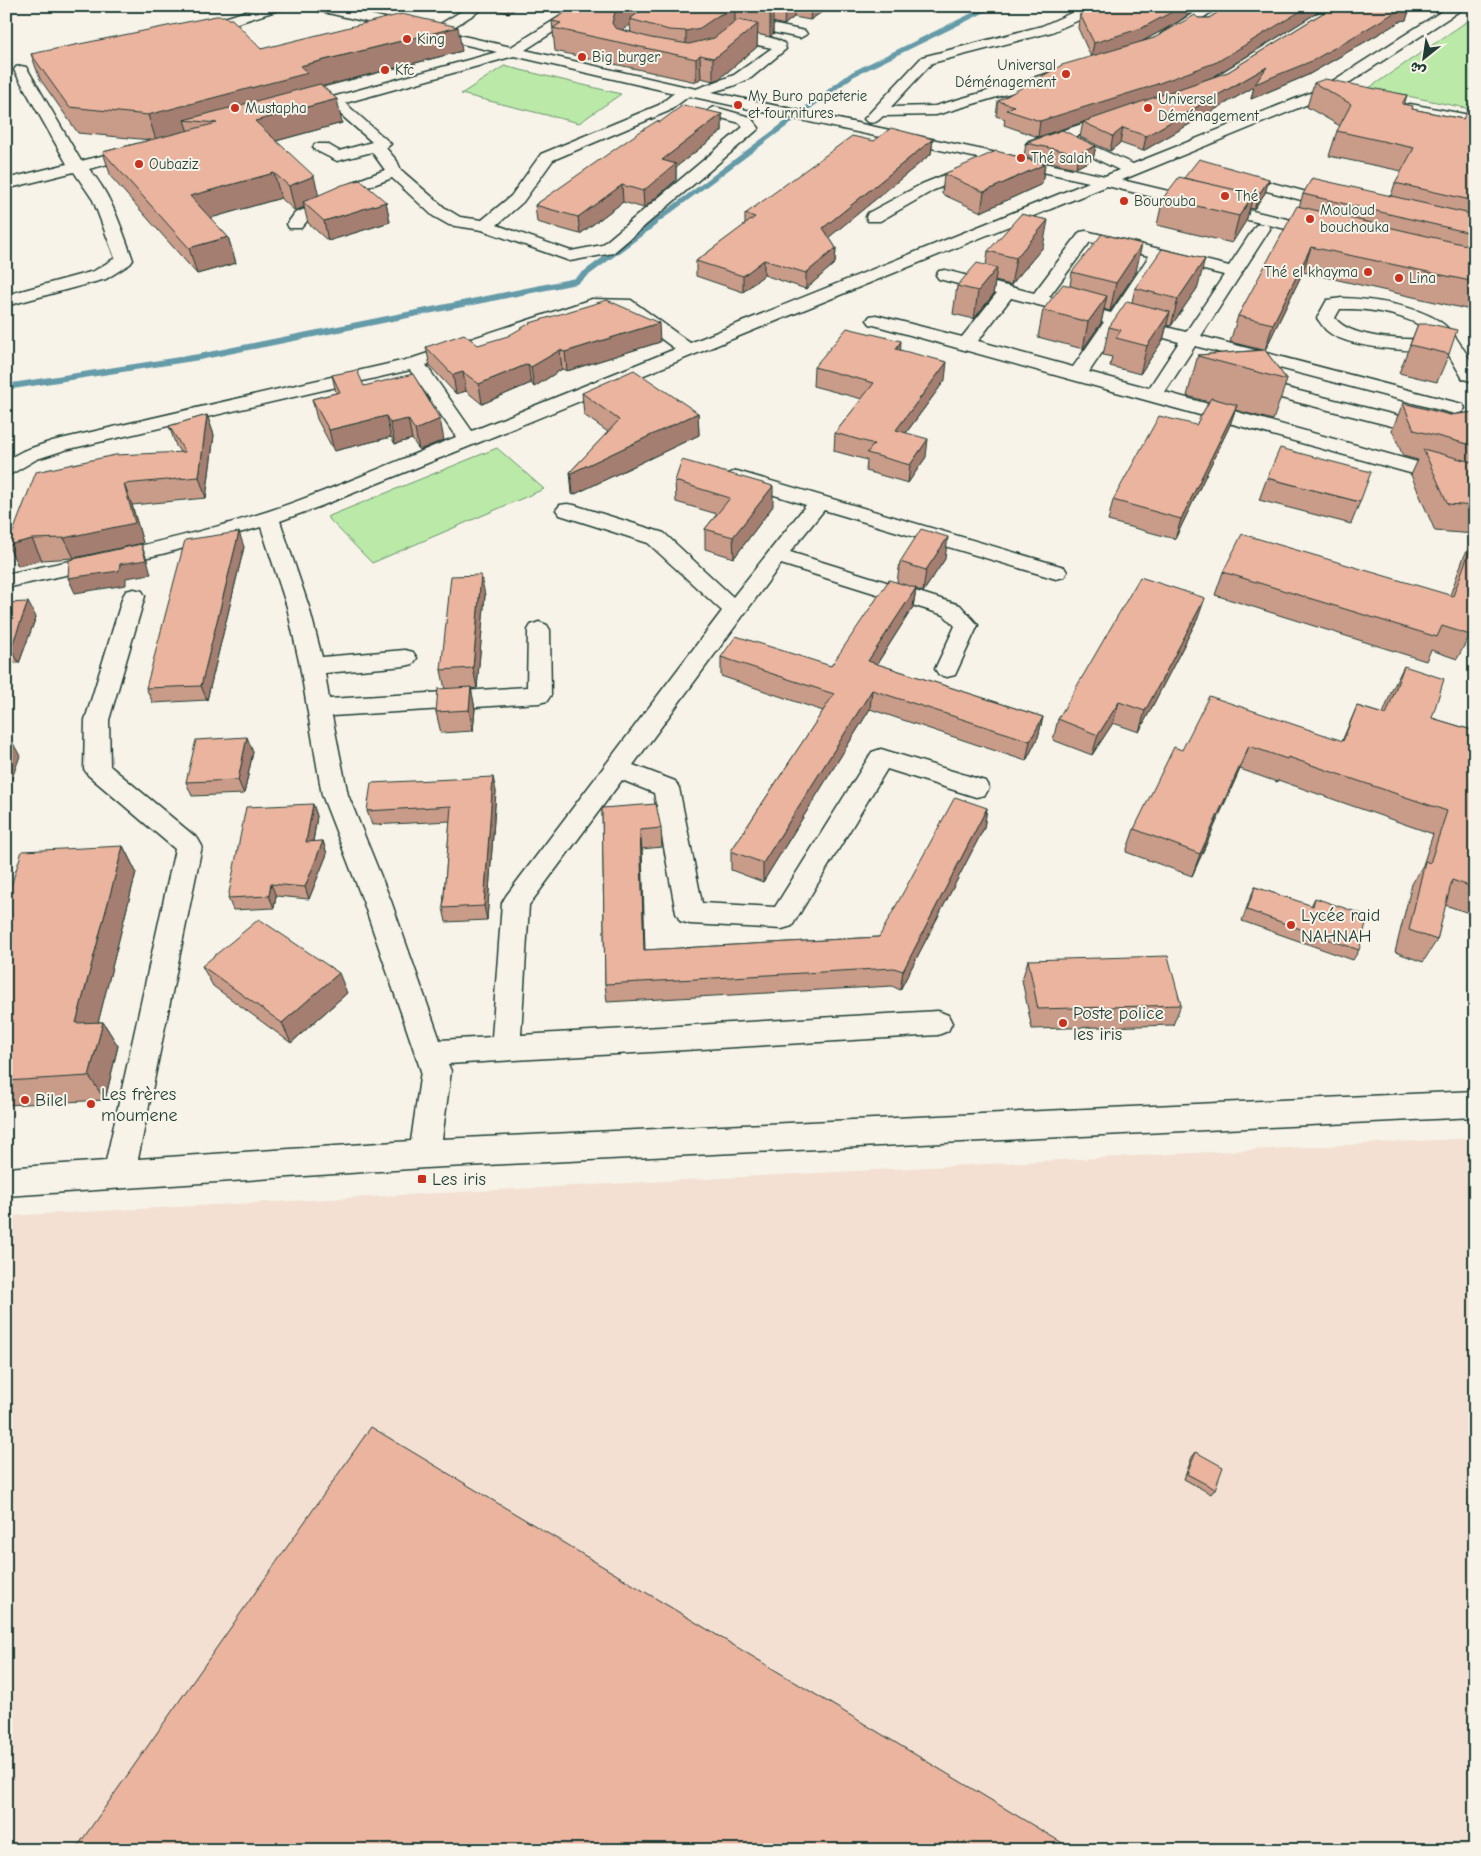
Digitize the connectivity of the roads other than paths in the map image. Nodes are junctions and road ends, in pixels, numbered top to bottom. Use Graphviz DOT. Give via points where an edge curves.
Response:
graph roads {
  1 [pos="276,6"];
  2 [pos="315,6"];
  3 [pos="480,6"];
  4 [pos="568,6"];
  5 [pos="587,6"];
  6 [pos="1099,6"];
  7 [pos="1213,6"];
  8 [pos="1460,6"];
  9 [pos="1228,11"];
  10 [pos="1416,17"];
  11 [pos="744,22"];
  12 [pos="1434,22"];
  13 [pos="435,33"];
  14 [pos="800,34"];
  15 [pos="182,36"];
  16 [pos="496,48"];
  17 [pos="714,50"];
  18 [pos="512,52"];
  19 [pos="40,66"];
  20 [pos="660,70"];
  21 [pos="14,72"];
  22 [pos="644,82"];
  23 [pos="692,92"];
  24 [pos="1324,92"];
  25 [pos="1343,95"];
  26 [pos="334,101"];
  27 [pos="672,101"];
  28 [pos="1400,106"];
  29 [pos="879,112"];
  30 [pos="1130,114"];
  31 [pos="956,119"];
  32 [pos="1475,121"];
  33 [pos="857,128"];
  34 [pos="942,130"];
  35 [pos="1061,136"];
  36 [pos="143,137"];
  37 [pos="930,143"];
  38 [pos="376,146"];
  39 [pos="321,147"];
  40 [pos="154,148"];
  41 [pos="1173,153"];
  42 [pos="993,160"];
  43 [pos="74,162"];
  44 [pos="1197,163"];
  45 [pos="341,168"];
  46 [pos="1132,170"];
  47 [pos="1213,170"];
  48 [pos="394,172"];
  49 [pos="6,173"];
  50 [pos="1107,181"];
  51 [pos="6,184"];
  52 [pos="362,184"];
  53 [pos="1088,187"];
  54 [pos="1297,195"];
  55 [pos="1353,208"];
  56 [pos="874,217"];
  57 [pos="295,224"];
  58 [pos="1269,225"];
  59 [pos="485,226"];
  60 [pos="1336,241"];
  61 [pos="1159,254"];
  62 [pos="1234,272"];
  63 [pos="945,275"];
  64 [pos="1008,291"];
  65 [pos="1038,299"];
  66 [pos="6,301"];
  67 [pos="876,320"];
  68 [pos="1116,320"];
  69 [pos="1190,339"];
  70 [pos="966,344"];
  71 [pos="1451,346"];
  72 [pos="688,351"];
  73 [pos="1236,351"];
  74 [pos="415,362"];
  75 [pos="1079,373"];
  76 [pos="1472,375"];
  77 [pos="1154,395"];
  78 [pos="1455,408"];
  79 [pos="468,440"];
  80 [pos="6,469"];
  81 [pos="716,471"];
  82 [pos="1475,484"];
  83 [pos="819,502"];
  84 [pos="567,510"];
  85 [pos="269,519"];
  86 [pos="776,556"];
  87 [pos="1056,572"];
  88 [pos="6,581"];
  89 [pos="134,596"];
  90 [pos="735,611"];
  91 [pos="539,630"];
  92 [pos="404,658"];
  93 [pos="312,666"];
  94 [pos="947,669"];
  95 [pos="318,708"];
  96 [pos="616,768"];
  97 [pos="976,788"];
  98 [pos="938,1023"];
  99 [pos="506,1048"];
  100 [pos="430,1053"];
  101 [pos="1475,1104"];
  102 [pos="425,1154"];
  103 [pos="119,1175"];
  104 [pos="6,1182"];
  1 -- 15 [label="street"];
  2 -- 13 [label="street"];
  3 -- 13 [label="street"];
  4 -- 16 [label="street"];
  5 -- 18 [label="street"];
  6 -- 29 [label="street" via="1047,29 927,60"];
  7 -- 9 [label="street" via="1159,47"];
  8 -- 12 [label="street"];
  10 -- 12 [label="street"];
  11 -- 14 [label="street"];
  12 -- 24 [label="street"];
  13 -- 16 [label="street"];
  16 -- 18 [label="street"];
  16 -- 26 [label="street" via="287,107"];
  17 -- 23 [label="street" via="728,40 742,36 779,46 740,78"];
  18 -- 22 [label="street"];
  18 -- 26 [label="street"];
  19 -- 21 [label="street"];
  20 -- 22 [label="street"];
  21 -- 43 [label="street"];
  22 -- 23 [label="street"];
  23 -- 27 [label="street"];
  23 -- 33 [label="street"];
  24 -- 25 [label="street"];
  24 -- 41 [label="street"];
  26 -- 38 [label="street" via="383,144"];
  27 -- 59 [label="street" via="664,108 547,157 517,199"];
  27 -- 59 [label="street" via="745,120 751,128 607,249 570,256"];
  28 -- 32 [label="street"];
  29 -- 31 [label="street" via="936,110 1082,73"];
  29 -- 33 [label="street"];
  30 -- 35 [label="street"];
  33 -- 37 [label="street"];
  33 -- 42 [label="street" via="874,136"];
  34 -- 37 [label="street"];
  35 -- 42 [label="street"];
  35 -- 46 [label="street"];
  36 -- 43 [label="street"];
  37 -- 42 [label="street"];
  38 -- 45 [label="street"];
  38 -- 48 [label="street"];
  39 -- 45 [label="street"];
  40 -- 43 [label="street"];
  41 -- 44 [label="street"];
  41 -- 46 [label="street"];
  42 -- 50 [label="street"];
  42 -- 53 [label="street"];
  42 -- 56 [label="street" via="942,180"];
  43 -- 49 [label="street"];
  43 -- 51 [label="street"];
  43 -- 66 [label="street" via="90,179 110,219 124,260 100,274"];
  45 -- 52 [label="street"];
  46 -- 50 [label="street"];
  47 -- 54 [label="street"];
  48 -- 52 [label="street"];
  48 -- 59 [label="street" via="439,212 456,220"];
  50 -- 53 [label="street"];
  50 -- 58 [label="street"];
  52 -- 57 [label="street" via="341,200 301,217"];
  53 -- 58 [label="street"];
  53 -- 72 [label="street"];
  54 -- 55 [label="street"];
  54 -- 58 [label="street"];
  58 -- 60 [label="street"];
  58 -- 62 [label="street"];
  61 -- 62 [label="street"];
  61 -- 65 [label="street" via="1086,236"];
  61 -- 68 [label="street"];
  62 -- 69 [label="street"];
  63 -- 64 [label="street"];
  64 -- 65 [label="street"];
  64 -- 70 [label="street"];
  65 -- 68 [label="street"];
  67 -- 70 [label="street"];
  68 -- 69 [label="street"];
  68 -- 75 [label="street"];
  69 -- 73 [label="street"];
  69 -- 77 [label="street"];
  70 -- 75 [label="street"];
  71 -- 71 [label="street" via="1375,341 1342,333 1326,318 1333,304 1357,303 1424,320 1441,332"];
  71 -- 76 [label="street"];
  72 -- 74 [label="street" via="625,304 610,303 592,304"];
  72 -- 79 [label="street"];
  73 -- 78 [label="street"];
  73 -- 78 [label="street" via="1247,371 1261,385 1276,391 1419,428 1436,428 1449,423"];
  74 -- 79 [label="street"];
  74 -- 80 [label="street" via="59,445 30,455"];
  75 -- 77 [label="street"];
  76 -- 78 [label="street"];
  77 -- 82 [label="street"];
  79 -- 85 [label="street"];
  81 -- 83 [label="street"];
  83 -- 86 [label="street"];
  83 -- 87 [label="street"];
  84 -- 90 [label="street" via="656,538"];
  85 -- 88 [label="street" via="180,543"];
  85 -- 93 [label="street" via="298,607"];
  86 -- 90 [label="street"];
  86 -- 94 [label="street" via="952,610 967,625"];
  89 -- 103 [label="street" via="97,720 97,769 189,846"];
  90 -- 96 [label="street"];
  91 -- 95 [label="street" via="539,695"];
  92 -- 93 [label="street"];
  93 -- 95 [label="street"];
  95 -- 100 [label="street" via="335,795 377,901"];
  96 -- 97 [label="street" via="666,788 690,913 782,918 881,758"];
  96 -- 99 [label="street" via="516,903"];
  98 -- 99 [label="street"];
  99 -- 100 [label="street"];
  100 -- 102 [label="street" via="436,1072"];
  101 -- 102 [label="street"];
  102 -- 103 [label="street"];
  103 -- 104 [label="street"];
}
